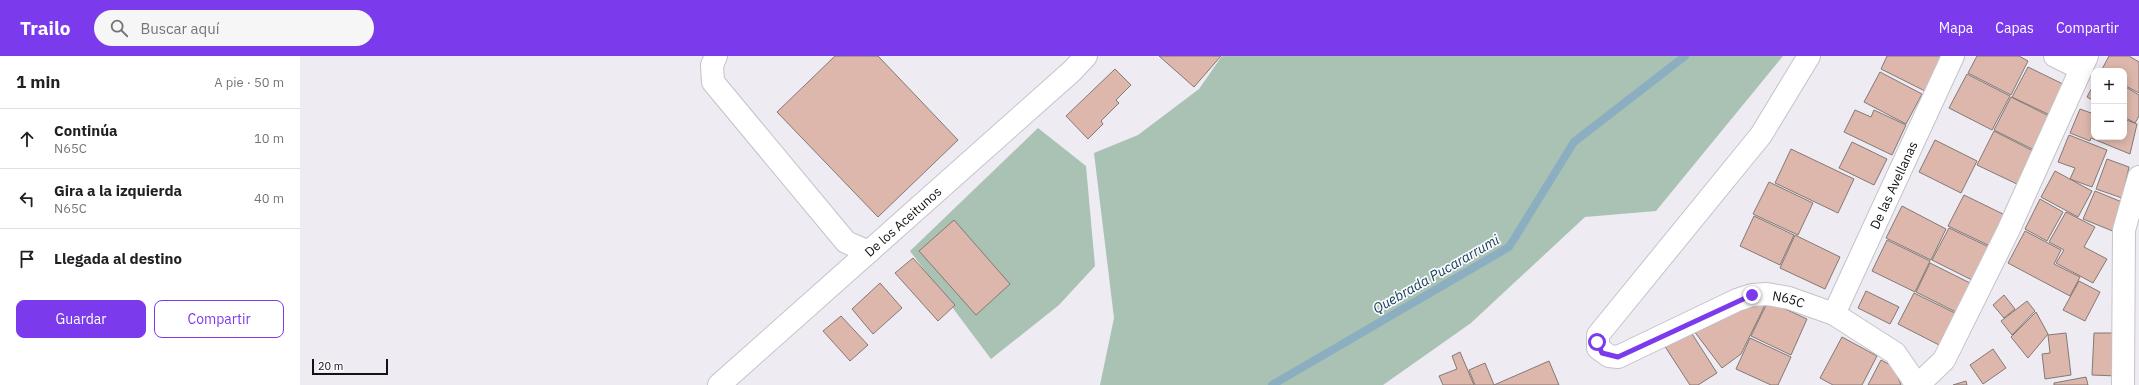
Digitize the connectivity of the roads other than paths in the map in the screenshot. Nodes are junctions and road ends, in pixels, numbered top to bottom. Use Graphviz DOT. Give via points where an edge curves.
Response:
graph roads {
  1 [pos="716,56"];
  2 [pos="1086,56"];
  3 [pos="1809,56"];
  4 [pos="1953,56"];
  5 [pos="2055,56"];
  6 [pos="2084,62"];
  7 [pos="2139,177"];
  8 [pos="869,252"];
  9 [pos="1834,314"];
  10 [pos="719,385"];
  11 [pos="1918,385"];
  12 [pos="2123,385"];
  1 -- 8 [label="street" via="712,65 713,82 846,242"];
  2 -- 8 [label="street, De los Aceitunos"];
  3 -- 9 [label="street, N65C" via="1761,135 1598,335 1597,342 1598,348 1608,356 1618,357 1752,295 1767,294 1789,298"];
  4 -- 9 [label="street, De las Avellanas"];
  5 -- 6 [label="street"];
  6 -- 11 [label="street" via="2008,232 1944,360"];
  7 -- 12 [label="street" via="2124,230"];
  8 -- 10 [label="street, De los Aceitunos"];
  9 -- 11 [label="street, N65C" via="1895,353"];
}
